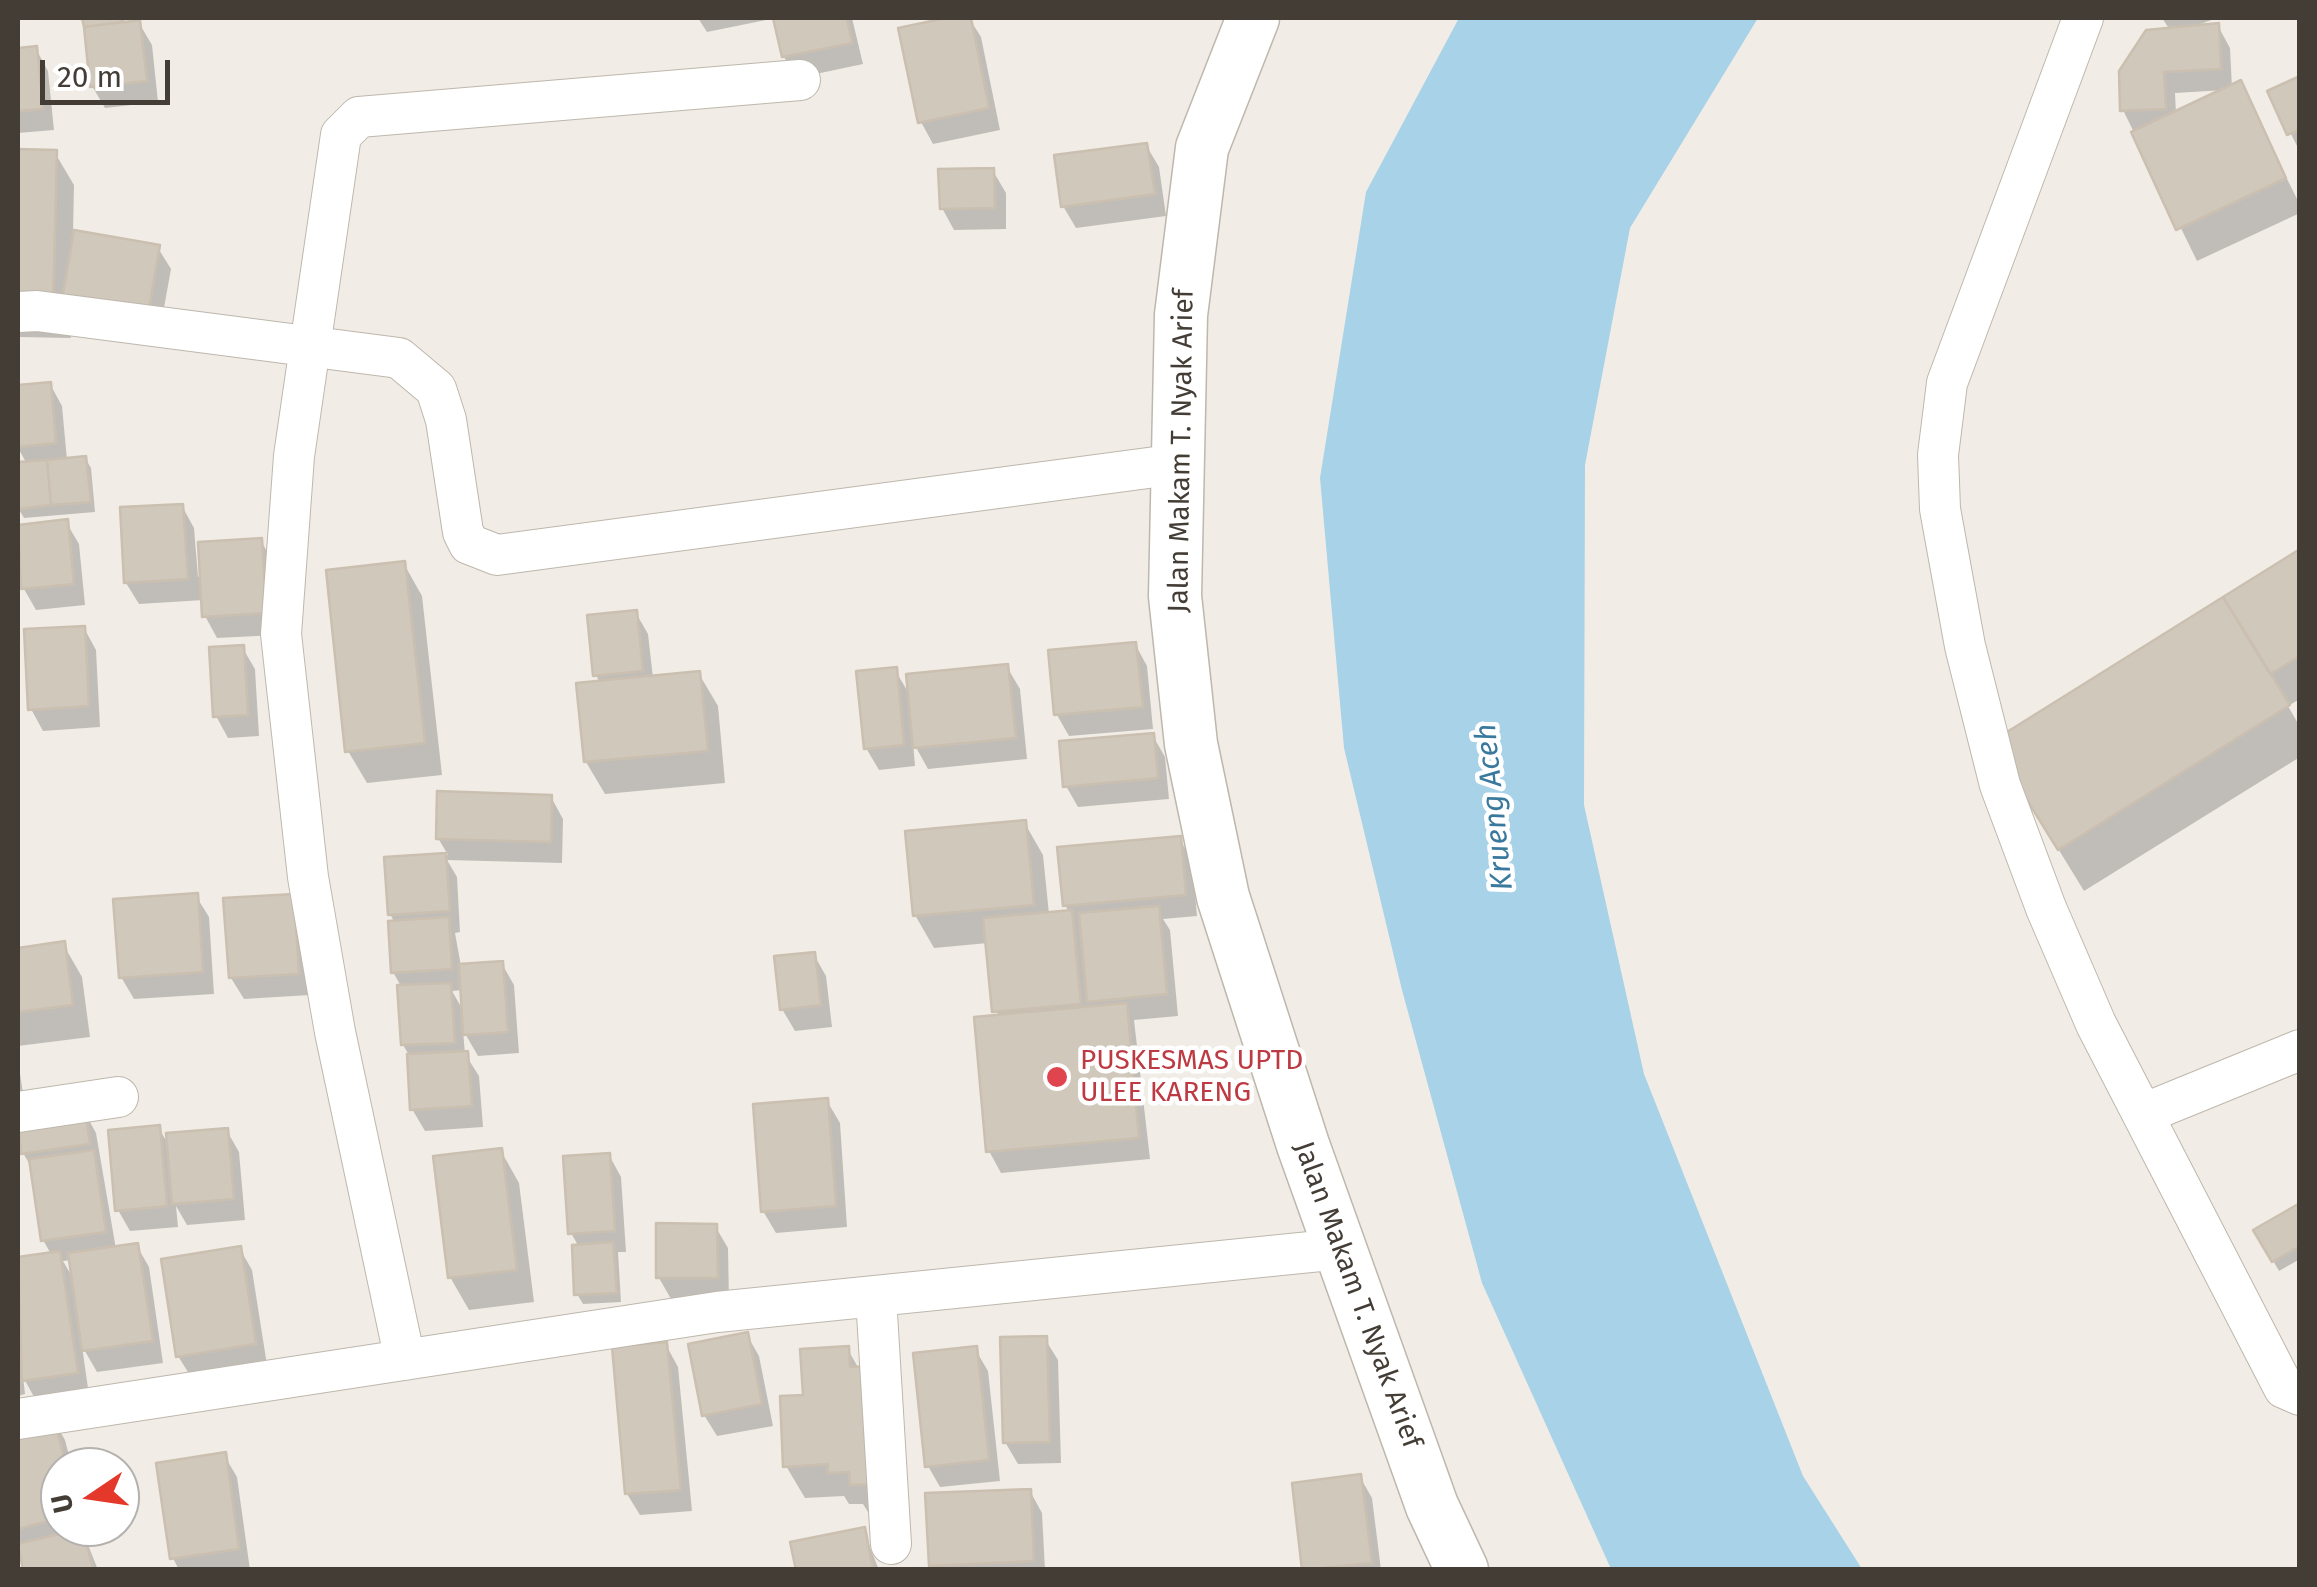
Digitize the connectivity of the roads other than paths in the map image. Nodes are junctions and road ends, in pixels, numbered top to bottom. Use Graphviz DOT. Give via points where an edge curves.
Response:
graph roads {
  1 [pos="1253,18"];
  2 [pos="2083,18"];
  3 [pos="800,80"];
  4 [pos="18,312"];
  5 [pos="309,345"];
  6 [pos="1178,464"];
  7 [pos="2300,1050"];
  8 [pos="118,1098"];
  9 [pos="18,1112"];
  10 [pos="2143,1114"];
  11 [pos="1340,1249"];
  12 [pos="876,1297"];
  13 [pos="405,1360"];
  14 [pos="2300,1395"];
  15 [pos="18,1419"];
  16 [pos="891,1544"];
  17 [pos="1462,1570"];
  1 -- 6 [label="street, Jalan Makam T. Nyak Arief" via="1202,148 1181,315"];
  2 -- 10 [label="street" via="1948,383 1938,455 1940,510 2000,785 2089,1008"];
  3 -- 5 [label="street" via="360,117 342,136"];
  4 -- 5 [label="street"];
  5 -- 6 [label="street" via="400,358 436,389 462,532 469,544 498,555"];
  5 -- 13 [label="street" via="282,634 291,752 336,1032"];
  6 -- 11 [label="street, Jalan Makam T. Nyak Arief" via="1175,596 1191,744 1223,897"];
  7 -- 10 [label="street"];
  8 -- 9 [label="street"];
  10 -- 14 [label="street" via="2284,1388"];
  11 -- 12 [label="street"];
  11 -- 17 [label="street, Jalan Makam T. Nyak Arief" via="1432,1506"];
  12 -- 13 [label="street" via="716,1312"];
  12 -- 16 [label="street"];
  13 -- 15 [label="street"];
}
